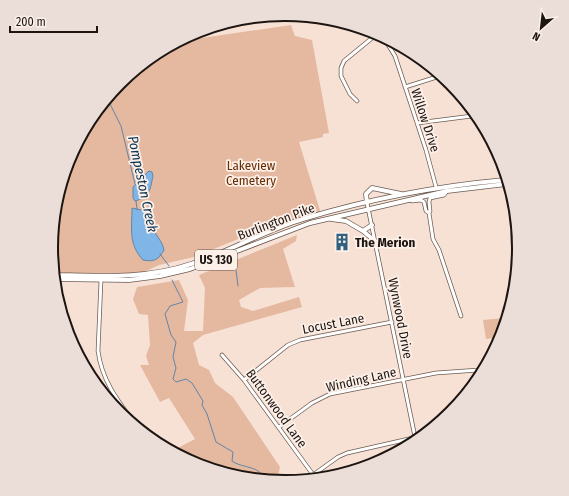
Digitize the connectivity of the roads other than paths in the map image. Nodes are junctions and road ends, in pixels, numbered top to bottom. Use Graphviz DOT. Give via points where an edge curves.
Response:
graph roads {
  1 [pos="372,38"];
  2 [pos="391,47"];
  3 [pos="435,78"];
  4 [pos="405,87"];
  5 [pos="357,101"];
  6 [pos="469,116"];
  7 [pos="417,123"];
  8 [pos="501,180"];
  9 [pos="502,184"];
  10 [pos="436,187"];
  11 [pos="447,191"];
  12 [pos="403,194"];
  13 [pos="408,199"];
  14 [pos="367,203"];
  15 [pos="368,208"];
  16 [pos="428,213"];
  17 [pos="329,218"];
  18 [pos="372,225"];
  19 [pos="363,230"];
  20 [pos="375,241"];
  21 [pos="59,275"];
  22 [pos="59,279"];
  23 [pos="101,280"];
  24 [pos="461,316"];
  25 [pos="392,322"];
  26 [pos="222,355"];
  27 [pos="476,370"];
  28 [pos="403,379"];
  29 [pos="244,380"];
  30 [pos="124,409"];
  31 [pos="279,427"];
  32 [pos="414,435"];
  33 [pos="409,438"];
  34 [pos="319,472"];
  35 [pos="312,473"];
  1 -- 5 [label="street" via="344,61 341,68 341,76 350,94"];
  2 -- 4 [label="street, Willow Drive"];
  3 -- 4 [label="street"];
  4 -- 7 [label="street, Willow Drive"];
  6 -- 7 [label="street"];
  7 -- 10 [label="street, Willow Drive"];
  8 -- 10 [label="highway, Burlington Pike / US 130"];
  9 -- 11 [label="highway, Burlington Pike / US 130"];
  10 -- 12 [label="highway, Burlington Pike / US 130"];
  11 -- 13 [label="highway, Burlington Pike / US 130"];
  11 -- 16 [label="street" via="444,195 430,198"];
  12 -- 14 [label="highway, Burlington Pike / US 130"];
  12 -- 14 [label="highway" via="372,188 366,194"];
  13 -- 15 [label="highway, Burlington Pike / US 130"];
  13 -- 16 [label="street" via="421,200"];
  14 -- 15 [label="street, Wynwood Drive"];
  14 -- 21 [label="highway, Burlington Pike / US 130" via="294,222 220,253 170,270 122,276"];
  15 -- 17 [label="highway, Burlington Pike / US 130"];
  15 -- 18 [label="street, Wynwood Drive"];
  16 -- 24 [label="street" via="433,239"];
  17 -- 19 [label="highway"];
  17 -- 23 [label="highway, Burlington Pike / US 130" via="180,272 129,280"];
  18 -- 19 [label="highway"];
  18 -- 20 [label="street, Wynwood Drive"];
  19 -- 20 [label="highway"];
  20 -- 25 [label="street, Wynwood Drive"];
  22 -- 23 [label="highway, Burlington Pike / US 130"];
  23 -- 30 [label="street" via="99,362 110,390"];
  25 -- 28 [label="street, Wynwood Drive"];
  25 -- 29 [label="street, Locust Lane" via="300,340 288,345"];
  26 -- 29 [label="street, Buttonwood Lane"];
  27 -- 28 [label="street, Winding Lane" via="436,373"];
  28 -- 31 [label="street, Winding Lane" via="330,394 312,403"];
  28 -- 32 [label="street, Wynwood Drive"];
  29 -- 31 [label="street, Buttonwood Lane"];
  31 -- 35 [label="street, Buttonwood Lane"];
  33 -- 34 [label="street" via="347,453"];
}
